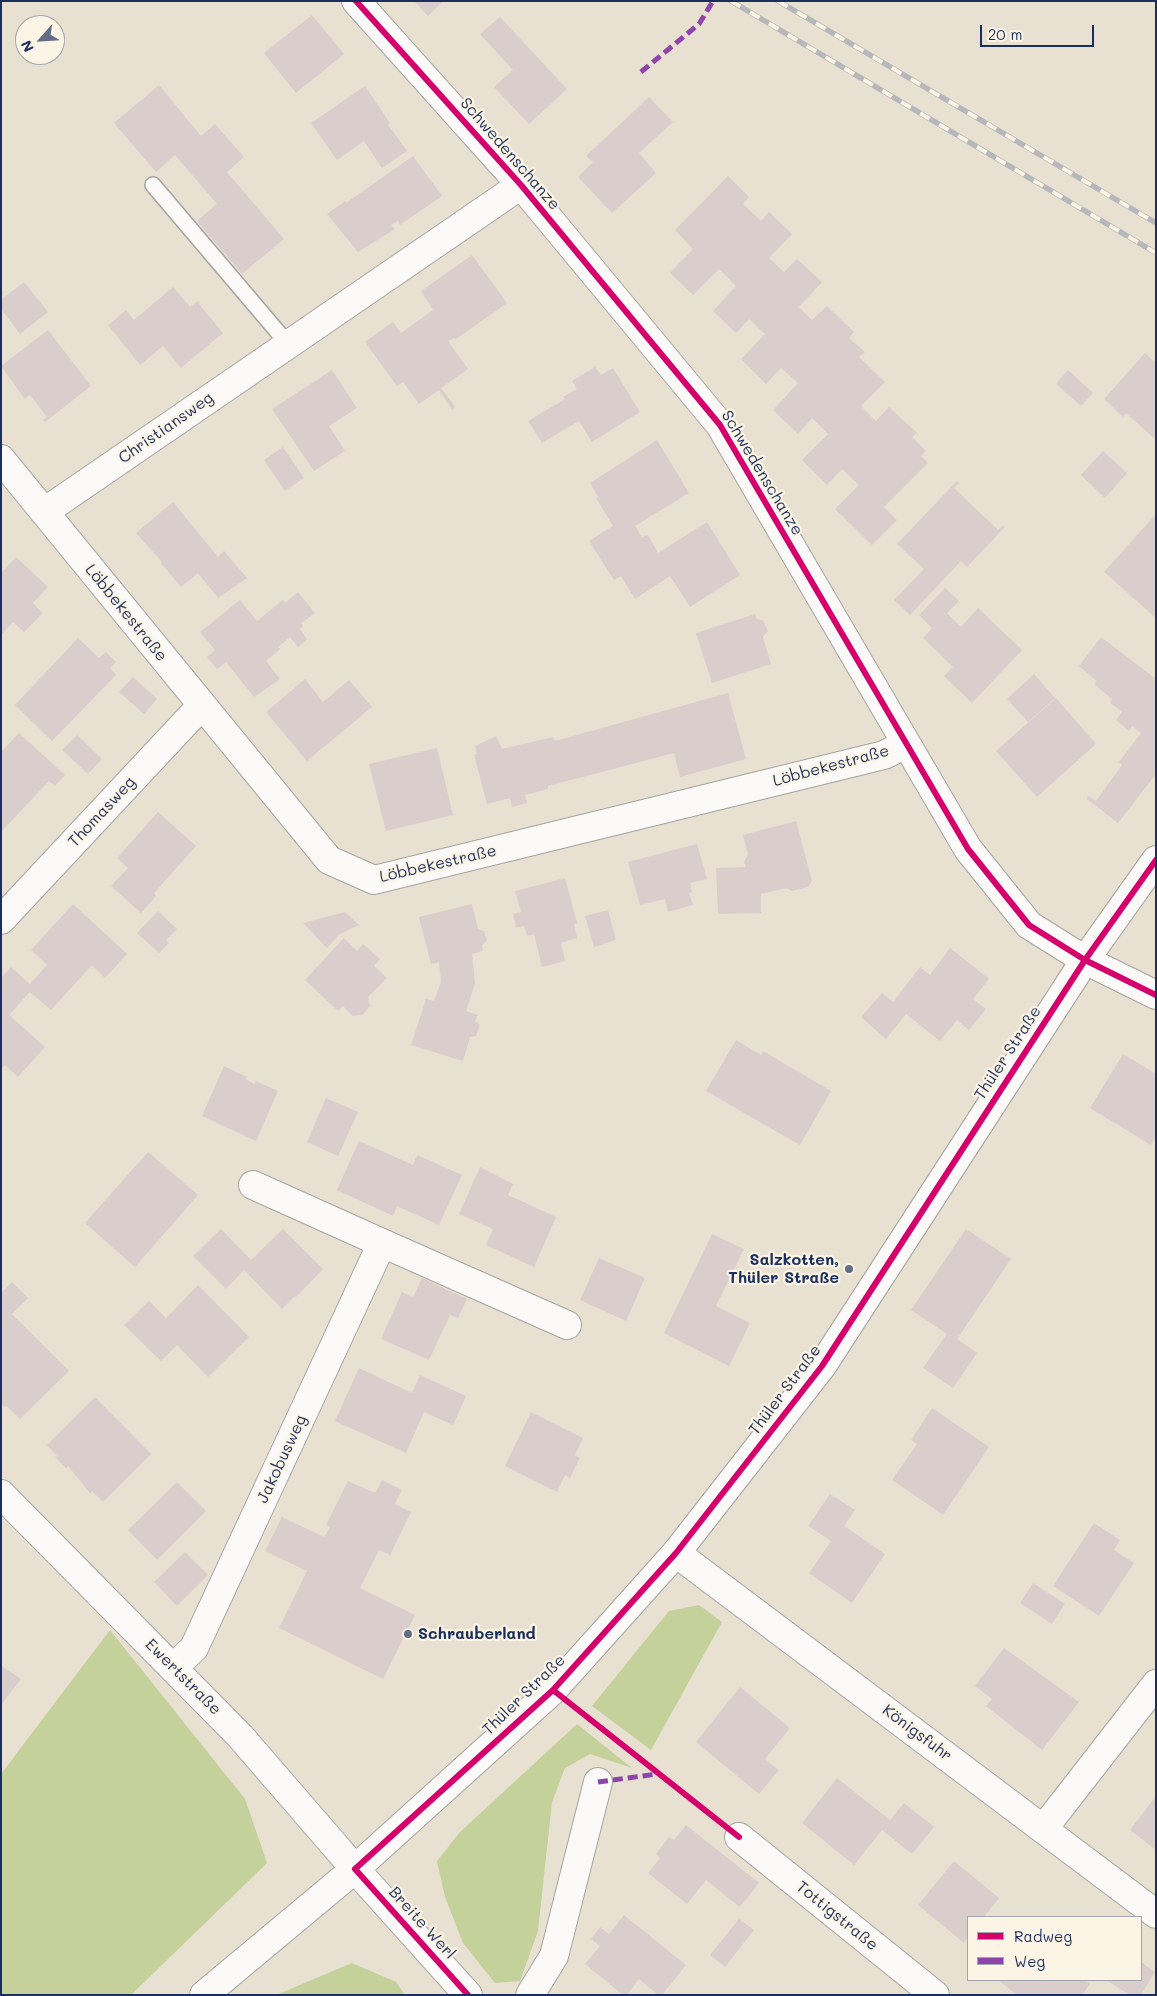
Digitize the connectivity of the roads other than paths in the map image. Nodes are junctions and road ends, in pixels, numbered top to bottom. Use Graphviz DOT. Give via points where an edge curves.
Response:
graph roads {
  1 [pos="356,1"];
  2 [pos="153,185"];
  3 [pos="521,185"];
  4 [pos="288,344"];
  5 [pos="1,459"];
  6 [pos="44,512"];
  7 [pos="202,705"];
  8 [pos="906,744"];
  9 [pos="1156,860"];
  10 [pos="1,920"];
  11 [pos="1085,960"];
  12 [pos="1156,995"];
  13 [pos="253,1185"];
  14 [pos="382,1243"];
  15 [pos="567,1325"];
  16 [pos="1,1494"];
  17 [pos="676,1553"];
  18 [pos="173,1668"];
  19 [pos="1156,1684"];
  20 [pos="598,1782"];
  21 [pos="1044,1828"];
  22 [pos="738,1837"];
  23 [pos="355,1869"];
  24 [pos="1156,1914"];
  25 [pos="204,1995"];
  26 [pos="468,1995"];
  27 [pos="530,1995"];
  28 [pos="936,1995"];
  1 -- 3 [label="street, Schwedenschanze"];
  2 -- 4 [label="lane"];
  3 -- 4 [label="street, Christiansweg"];
  3 -- 8 [label="street, Schwedenschanze" via="720,425"];
  4 -- 6 [label="street, Christiansweg"];
  5 -- 6 [label="street, Löbbekestraße"];
  6 -- 7 [label="street, Löbbekestraße"];
  7 -- 8 [label="street, Löbbekestraße" via="329,860 374,880 884,755"];
  7 -- 10 [label="street, Thomasweg"];
  8 -- 11 [label="street, Schwedenschanze" via="968,849 1029,925"];
  9 -- 11 [label="street, Thüler Straße"];
  11 -- 12 [label="street, Schwedenschanze"];
  11 -- 17 [label="street, Thüler Straße" via="822,1366"];
  13 -- 14 [label="street"];
  14 -- 15 [label="street"];
  14 -- 18 [label="street, Jakobusweg" via="194,1648"];
  16 -- 18 [label="street, Ewertstraße"];
  17 -- 21 [label="street, Königsfuhr"];
  17 -- 23 [label="street, Thüler Straße" via="553,1690"];
  18 -- 23 [label="street, Ewertstraße" via="240,1736"];
  19 -- 21 [label="street"];
  20 -- 27 [label="street" via="554,1956"];
  21 -- 24 [label="street, Königsfuhr"];
  22 -- 28 [label="street, Tottigstraße"];
  23 -- 25 [label="street, Thüler Straße"];
  23 -- 26 [label="street, Breite Werl"];
}
